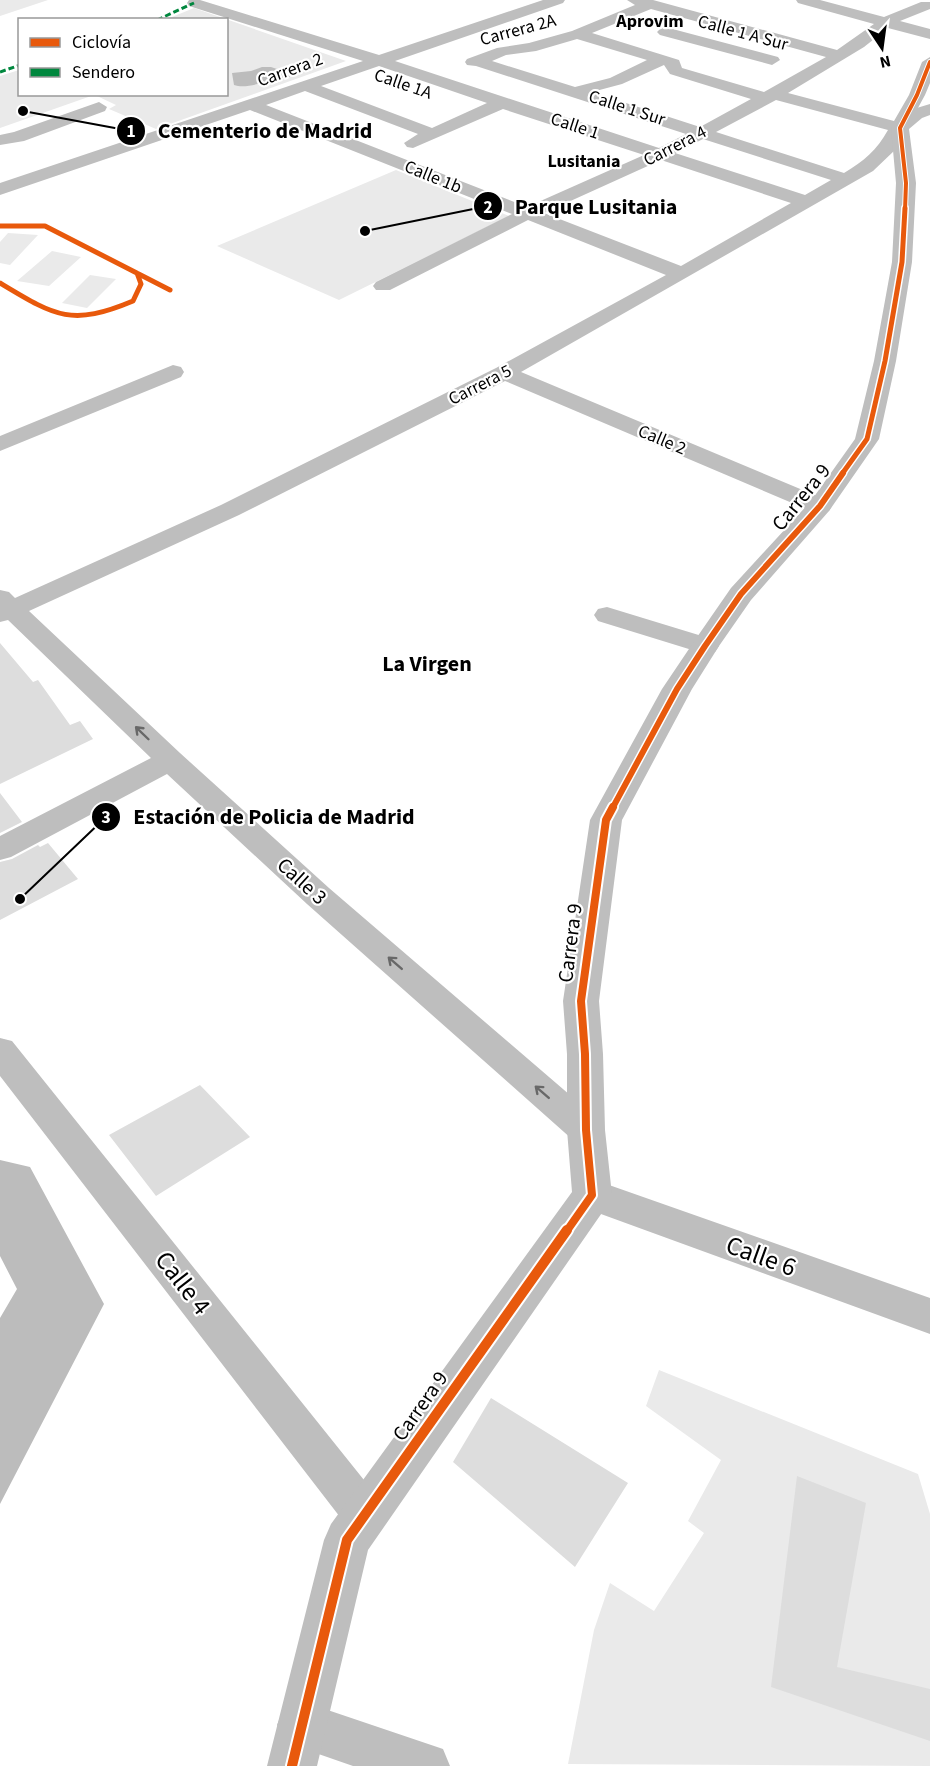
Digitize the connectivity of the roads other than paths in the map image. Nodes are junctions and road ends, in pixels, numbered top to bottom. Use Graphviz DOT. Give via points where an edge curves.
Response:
graph roads {
  1 [pos="558,0"];
  2 [pos="803,0"];
  3 [pos="905,0"];
  4 [pos="647,2"];
  5 [pos="194,3"];
  6 [pos="718,4"];
  7 [pos="928,6"];
  8 [pos="694,16"];
  9 [pos="886,22"];
  10 [pos="745,31"];
  11 [pos="665,32"];
  12 [pos="577,34"];
  13 [pos="930,34"];
  14 [pos="712,45"];
  15 [pos="795,45"];
  16 [pos="837,46"];
  17 [pos="628,50"];
  18 [pos="677,59"];
  19 [pos="766,59"];
  20 [pos="376,60"];
  21 [pos="477,61"];
  22 [pos="930,62"];
  23 [pos="811,71"];
  24 [pos="429,78"];
  25 [pos="719,84"];
  26 [pos="306,86"];
  27 [pos="576,92"];
  28 [pos="770,96"];
  29 [pos="383,97"];
  30 [pos="338,99"];
  31 [pos="502,103"];
  32 [pos="252,105"];
  33 [pos="99,108"];
  34 [pos="930,109"];
  35 [pos="531,112"];
  36 [pos="435,116"];
  37 [pos="456,123"];
  38 [pos="900,128"];
  39 [pos="703,132"];
  40 [pos="433,134"];
  41 [pos="0,140"];
  42 [pos="661,154"];
  43 [pos="383,157"];
  44 [pos="846,179"];
  45 [pos="0,189"];
  46 [pos="807,202"];
  47 [pos="526,214"];
  48 [pos="682,274"];
  49 [pos="383,286"];
  50 [pos="173,372"];
  51 [pos="504,374"];
  52 [pos="0,444"];
  53 [pos="820,506"];
  54 [pos="4,607"];
  55 [pos="607,615"];
  56 [pos="705,646"];
  57 [pos="170,760"];
  58 [pos="0,849"];
  59 [pos="0,1051"];
  60 [pos="586,1130"];
  61 [pos="592,1195"];
  62 [pos="930,1316"];
  63 [pos="365,1515"];
  64 [pos="297,1745"];
  65 [pos="426,1766"];
  1 -- 20 [label="street, Carrera 2"];
  2 -- 9 [label="street"];
  3 -- 7 [label="street"];
  4 -- 8 [label="street"];
  4 -- 12 [label="street, Carrera 2A"];
  5 -- 20 [label="street, Calle 1"];
  6 -- 8 [label="street"];
  7 -- 9 [label="street, Carrera 4"];
  8 -- 10 [label="street"];
  8 -- 11 [label="street"];
  9 -- 13 [label="street"];
  9 -- 16 [label="street, Carrera 4" via="858,44"];
  10 -- 14 [label="street"];
  10 -- 15 [label="street"];
  11 -- 14 [label="street, Calle 1 A Sur"];
  11 -- 17 [label="street"];
  12 -- 17 [label="street"];
  12 -- 21 [label="street, Carrera 2A"];
  14 -- 18 [label="street"];
  14 -- 19 [label="street, Calle 1 A Sur"];
  15 -- 16 [label="street"];
  15 -- 19 [label="street"];
  16 -- 23 [label="street, Carrera 4"];
  17 -- 18 [label="street"];
  18 -- 25 [label="street" via="672,67 676,71"];
  18 -- 27 [label="street"];
  19 -- 23 [label="street, Calle 1 A Sur"];
  19 -- 25 [label="street"];
  20 -- 24 [label="street, Calle 1"];
  20 -- 26 [label="street, Carrera 2"];
  21 -- 24 [label="street, Carrera 2A"];
  21 -- 27 [label="street, Calle 1 Sur"];
  22 -- 38 [label="street"];
  23 -- 28 [label="street, Carrera 4"];
  24 -- 31 [label="street, Calle 1"];
  25 -- 28 [label="street"];
  26 -- 30 [label="street"];
  26 -- 32 [label="street, Carrera 2"];
  27 -- 35 [label="street"];
  27 -- 39 [label="street, Calle 1 Sur"];
  28 -- 38 [label="street"];
  28 -- 39 [label="street, Carrera 4"];
  29 -- 30 [label="street, Calle 1A" via="362,90"];
  30 -- 40 [label="street"];
  31 -- 35 [label="street, Calle 1"];
  31 -- 37 [label="street"];
  32 -- 43 [label="street, Calle 1b"];
  32 -- 45 [label="street, Carrera 2"];
  33 -- 41 [label="street"];
  34 -- 38 [label="street, Carrera 5" via="916,114"];
  35 -- 42 [label="street, Calle 1"];
  36 -- 37 [label="street, Calle 1A"];
  37 -- 40 [label="street"];
  38 -- 44 [label="street, Carrera 5" via="886,150"];
  38 -- 53 [label="street, Carrera 9" via="906,183 902,262 885,361 867,439"];
  39 -- 42 [label="street, Carrera 4"];
  39 -- 44 [label="street, Calle 1 Sur"];
  40 -- 43 [label="street"];
  42 -- 46 [label="street, Calle 1"];
  42 -- 47 [label="street, Carrera 4"];
  43 -- 47 [label="street, Calle 1b"];
  44 -- 46 [label="street, Carrera 5"];
  46 -- 48 [label="street, Carrera 5"];
  47 -- 48 [label="street, Calle 1b"];
  47 -- 49 [label="street, Carrera 4"];
  48 -- 51 [label="street, Carrera 5"];
  50 -- 52 [label="street"];
  51 -- 53 [label="street, Calle 2"];
  51 -- 54 [label="street, Carrera 5" via="230,510"];
  53 -- 56 [label="street, Carrera 9" via="741,594"];
  57 -- 54 [label="street, Calle 3, one-way"];
  55 -- 56 [label="street"];
  56 -- 60 [label="street, Carrera 9" via="677,689 606,820 581,1001"];
  57 -- 58 [label="street"];
  60 -- 57 [label="street, Calle 3, one-way" via="318,896"];
  59 -- 63 [label="street, Calle 4"];
  60 -- 61 [label="street, Carrera 9"];
  61 -- 62 [label="street, Calle 6"];
  61 -- 63 [label="street, Carrera 9"];
  63 -- 64 [label="street, Carrera 9" via="347,1540"];
  64 -- 65 [label="street"];
}
